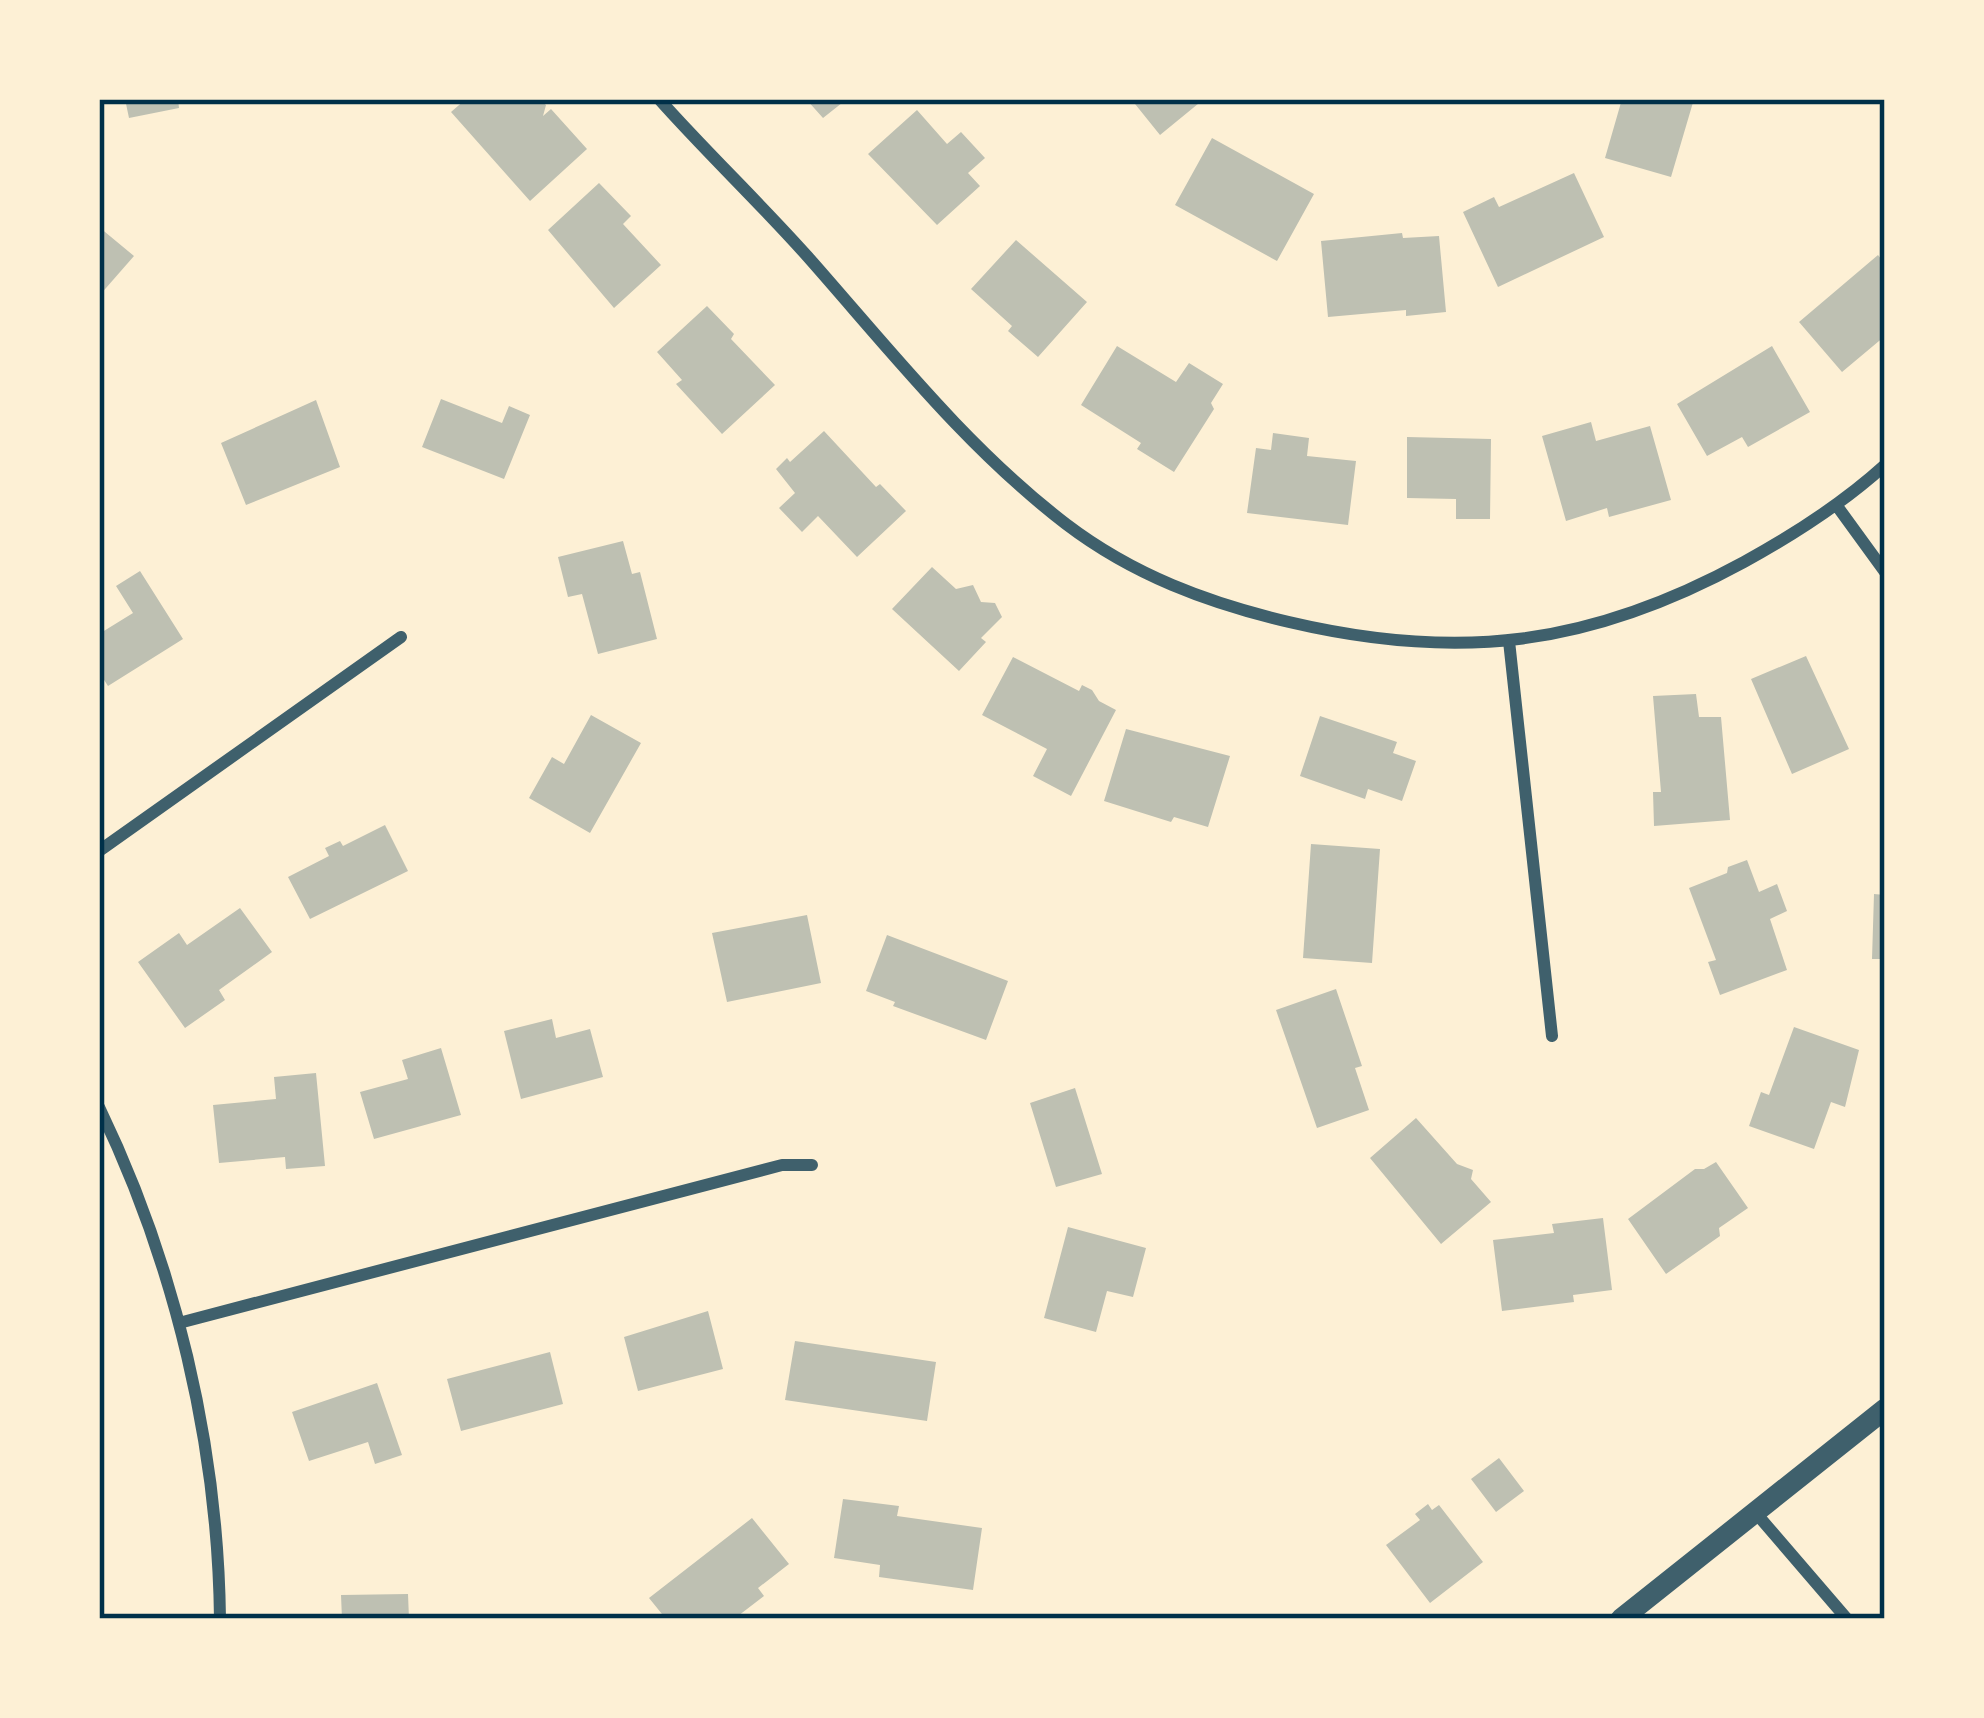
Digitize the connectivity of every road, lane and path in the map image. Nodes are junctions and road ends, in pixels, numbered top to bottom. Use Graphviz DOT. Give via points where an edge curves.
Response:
graph roads {
  1 [pos="659,99"];
  2 [pos="1885,465"];
  3 [pos="1837,506"];
  4 [pos="1885,572"];
  5 [pos="401,637"];
  6 [pos="1510,641"];
  7 [pos="99,851"];
  8 [pos="1552,1036"];
  9 [pos="99,1106"];
  10 [pos="812,1165"];
  11 [pos="179,1323"];
  12 [pos="1885,1409"];
  13 [pos="1755,1512"];
  14 [pos="220,1619"];
  15 [pos="1621,1619"];
  16 [pos="1847,1619"];
  1 -- 6 [label="street" via="997,466 1129,567 1242,611 1326,631"];
  2 -- 3 [label="street"];
  3 -- 4 [label="street"];
  3 -- 6 [label="street" via="1632,616"];
  5 -- 7 [label="street"];
  6 -- 8 [label="street"];
  9 -- 11 [label="street"];
  10 -- 11 [label="street" via="782,1165"];
  11 -- 14 [label="street" via="208,1468"];
  12 -- 13 [label="street"];
  13 -- 15 [label="street"];
  13 -- 16 [label="street"];
}
